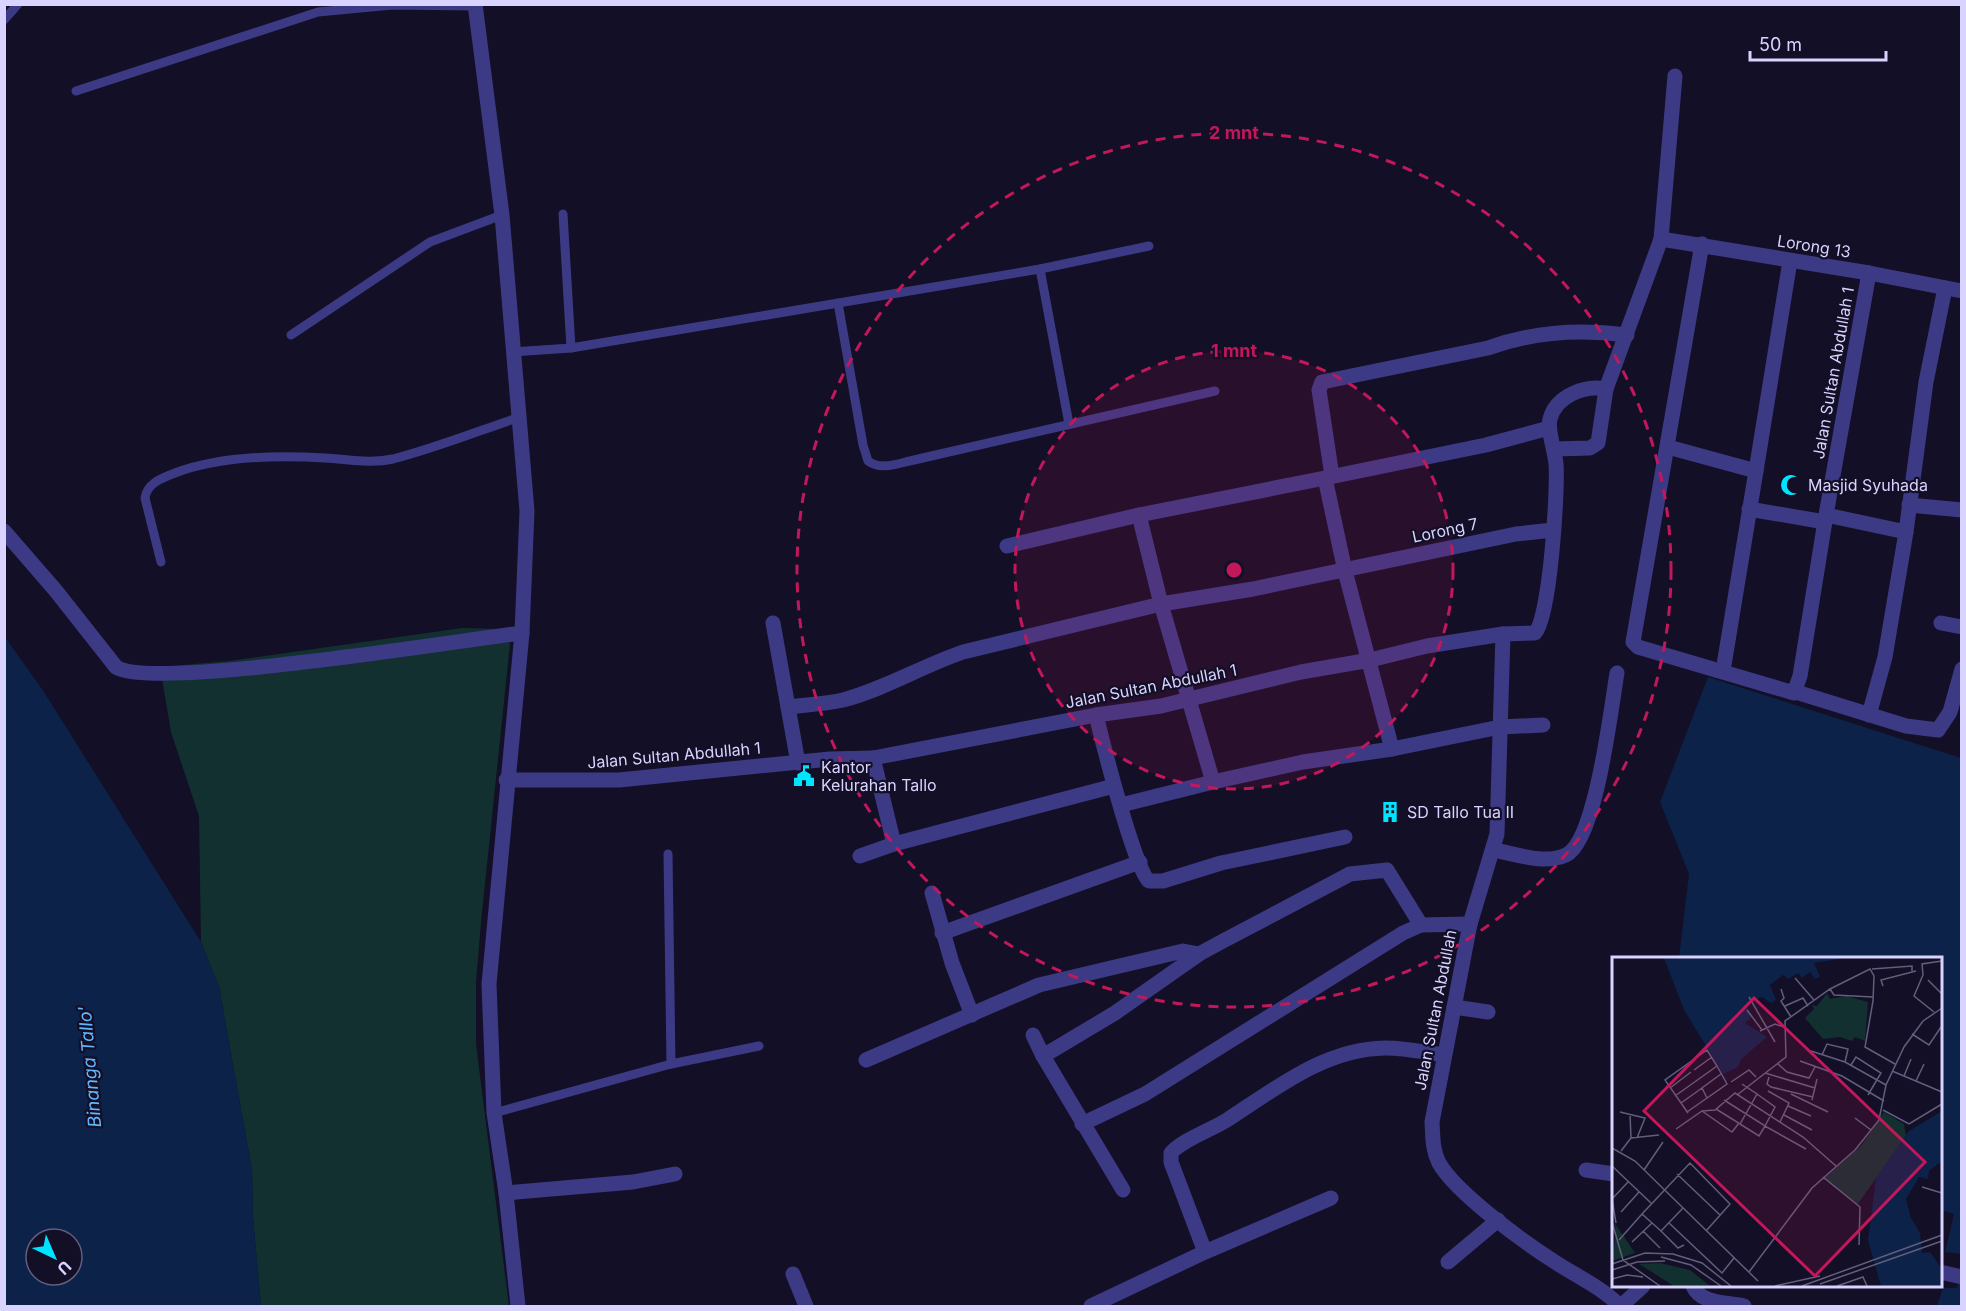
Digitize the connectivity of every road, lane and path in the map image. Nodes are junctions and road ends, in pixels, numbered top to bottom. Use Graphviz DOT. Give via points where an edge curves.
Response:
graph roads {
  1 [pos="18,4"];
  2 [pos="475,5"];
  3 [pos="317,8"];
  4 [pos="4,20"];
  5 [pos="1675,76"];
  6 [pos="76,91"];
  7 [pos="563,214"];
  8 [pos="502,215"];
  9 [pos="1661,239"];
  10 [pos="1702,244"];
  11 [pos="1149,246"];
  12 [pos="1790,261"];
  13 [pos="1040,269"];
  14 [pos="1869,273"];
  15 [pos="1945,288"];
  16 [pos="1962,291"];
  17 [pos="838,303"];
  18 [pos="1627,334"];
  19 [pos="291,335"];
  20 [pos="571,348"];
  21 [pos="512,352"];
  22 [pos="1606,388"];
  23 [pos="1215,392"];
  24 [pos="519,417"];
  25 [pos="1069,424"];
  26 [pos="1549,428"];
  27 [pos="1668,447"];
  28 [pos="1555,449"];
  29 [pos="1756,471"];
  30 [pos="1329,477"];
  31 [pos="1910,505"];
  32 [pos="1749,509"];
  33 [pos="1962,510"];
  34 [pos="1139,515"];
  35 [pos="1825,519"];
  36 [pos="1553,530"];
  37 [pos="4,531"];
  38 [pos="1906,532"];
  39 [pos="1007,546"];
  40 [pos="161,562"];
  41 [pos="1344,571"];
  42 [pos="1161,604"];
  43 [pos="772,623"];
  44 [pos="1941,623"];
  45 [pos="1962,627"];
  46 [pos="522,633"];
  47 [pos="1503,634"];
  48 [pos="1370,660"];
  49 [pos="1962,669"];
  50 [pos="1723,671"];
  51 [pos="1617,673"];
  52 [pos="1796,692"];
  53 [pos="1190,699"];
  54 [pos="788,706"];
  55 [pos="1096,715"];
  56 [pos="1869,715"];
  57 [pos="1543,725"];
  58 [pos="1500,727"];
  59 [pos="1392,749"];
  60 [pos="873,758"];
  61 [pos="798,763"];
  62 [pos="506,780"];
  63 [pos="1213,782"];
  64 [pos="1114,786"];
  65 [pos="1121,805"];
  66 [pos="1345,837"];
  67 [pos="894,844"];
  68 [pos="1494,850"];
  69 [pos="668,855"];
  70 [pos="860,856"];
  71 [pos="1140,862"];
  72 [pos="932,893"];
  73 [pos="1470,924"];
  74 [pos="1421,925"];
  75 [pos="942,933"];
  76 [pos="1199,954"];
  77 [pos="1454,1007"];
  78 [pos="1488,1012"];
  79 [pos="972,1015"];
  80 [pos="1034,1035"];
  81 [pos="759,1046"];
  82 [pos="1444,1055"];
  83 [pos="1043,1056"];
  84 [pos="866,1060"];
  85 [pos="671,1064"];
  86 [pos="494,1113"];
  87 [pos="1082,1124"];
  88 [pos="1586,1170"];
  89 [pos="675,1174"];
  90 [pos="1612,1174"];
  91 [pos="1123,1190"];
  92 [pos="506,1193"];
  93 [pos="1330,1198"];
  94 [pos="1498,1220"];
  95 [pos="1204,1252"];
  96 [pos="1448,1262"];
  97 [pos="1942,1272"];
  98 [pos="793,1274"];
  99 [pos="1962,1277"];
  100 [pos="1642,1287"];
  101 [pos="1693,1287"];
  102 [pos="518,1306"];
  103 [pos="806,1306"];
  104 [pos="1091,1306"];
  105 [pos="1620,1306"];
  106 [pos="1744,1306"];
  1 -- 4 [label="lane"];
  2 -- 3 [label="lane"];
  2 -- 8 [label="street"];
  3 -- 6 [label="lane"];
  5 -- 9 [label="street"];
  7 -- 20 [label="lane"];
  8 -- 19 [label="lane" via="430,242"];
  8 -- 21 [label="street"];
  9 -- 10 [label="street, Lorong 13"];
  9 -- 18 [label="street"];
  10 -- 12 [label="street, Lorong 13"];
  10 -- 27 [label="street"];
  11 -- 13 [label="lane"];
  12 -- 14 [label="street, Lorong 13"];
  12 -- 29 [label="street"];
  13 -- 17 [label="lane"];
  13 -- 25 [label="lane"];
  14 -- 15 [label="street, Lorong 13"];
  14 -- 35 [label="street, Jalan Sultan Abdullah 1"];
  15 -- 16 [label="street, Lorong 13"];
  15 -- 31 [label="street" via="1926,382"];
  17 -- 20 [label="lane"];
  17 -- 25 [label="lane" via="863,445 872,463 884,466"];
  18 -- 22 [label="street"];
  18 -- 30 [label="street" via="1588,331 1532,336 1322,382 1319,390"];
  20 -- 21 [label="lane"];
  21 -- 24 [label="street"];
  22 -- 26 [label="street" via="1585,388 1563,400 1550,416"];
  22 -- 28 [label="street" via="1598,442 1590,448"];
  23 -- 25 [label="lane"];
  24 -- 40 [label="lane" via="393,459 269,458 215,462 166,476 153,484 146,498"];
  24 -- 46 [label="street" via="527,511"];
  26 -- 28 [label="street, Jalan Sultan Abdullah 1"];
  26 -- 30 [label="street"];
  27 -- 29 [label="street"];
  27 -- 50 [label="street" via="1633,642 1638,647"];
  28 -- 36 [label="street, Jalan Sultan Abdullah 1" via="1557,501"];
  29 -- 32 [label="street"];
  30 -- 34 [label="street"];
  30 -- 41 [label="street"];
  31 -- 33 [label="street"];
  31 -- 38 [label="street"];
  32 -- 35 [label="street"];
  32 -- 50 [label="street"];
  34 -- 39 [label="street"];
  34 -- 42 [label="street"];
  35 -- 38 [label="street"];
  35 -- 52 [label="street, Jalan Sultan Abdullah 1"];
  36 -- 41 [label="street, Lorong 7" via="1476,542"];
  36 -- 47 [label="street, Jalan Sultan Abdullah 1" via="1539,627 1528,635"];
  37 -- 46 [label="street" via="116,668 131,673 160,675 315,660"];
  38 -- 56 [label="street" via="1885,657"];
  41 -- 42 [label="street, Lorong 7"];
  41 -- 48 [label="street"];
  42 -- 53 [label="street"];
  42 -- 54 [label="street, Lorong 7" via="963,652 842,700"];
  43 -- 54 [label="street"];
  44 -- 45 [label="street"];
  46 -- 62 [label="street"];
  47 -- 48 [label="street, Jalan Sultan Abdullah 1"];
  47 -- 58 [label="street, Jalan Sultan Abdullah"];
  48 -- 53 [label="street, Jalan Sultan Abdullah 1"];
  48 -- 59 [label="street"];
  49 -- 56 [label="street" via="1950,712 1938,730 1918,729"];
  50 -- 52 [label="street"];
  51 -- 68 [label="street" via="1594,801 1584,835 1575,849 1549,859"];
  52 -- 56 [label="street"];
  53 -- 55 [label="street, Jalan Sultan Abdullah 1"];
  53 -- 63 [label="street"];
  54 -- 61 [label="street"];
  55 -- 60 [label="street, Jalan Sultan Abdullah 1"];
  55 -- 64 [label="street"];
  57 -- 58 [label="street"];
  58 -- 59 [label="street"];
  58 -- 68 [label="street, Jalan Sultan Abdullah"];
  59 -- 63 [label="street" via="1303,762"];
  60 -- 61 [label="street, Jalan Sultan Abdullah 1"];
  60 -- 67 [label="street"];
  61 -- 62 [label="street, Jalan Sultan Abdullah 1" via="619,780"];
  62 -- 86 [label="street" via="489,984"];
  63 -- 65 [label="street"];
  64 -- 65 [label="street"];
  64 -- 67 [label="street"];
  65 -- 71 [label="street"];
  66 -- 71 [label="street" via="1221,863 1154,882 1146,879"];
  67 -- 70 [label="street"];
  68 -- 73 [label="street, Jalan Sultan Abdullah"];
  69 -- 85 [label="lane"];
  71 -- 75 [label="street"];
  72 -- 75 [label="street"];
  73 -- 74 [label="street"];
  73 -- 77 [label="street, Jalan Sultan Abdullah"];
  74 -- 76 [label="street" via="1387,870 1356,873"];
  74 -- 87 [label="street" via="1368,953 1145,1094"];
  75 -- 79 [label="street"];
  76 -- 79 [label="street" via="1183,951 1070,976 1039,985"];
  76 -- 83 [label="street" via="1115,1013"];
  77 -- 78 [label="street"];
  77 -- 82 [label="street, Jalan Sultan Abdullah"];
  79 -- 84 [label="street"];
  80 -- 83 [label="street"];
  81 -- 85 [label="lane"];
  82 -- 94 [label="street, Jalan Sultan Abdullah" via="1432,1122 1436,1155 1444,1171"];
  82 -- 95 [label="street" via="1385,1048 1337,1058 1309,1068 1175,1149 1171,1162"];
  83 -- 87 [label="street"];
  85 -- 86 [label="lane"];
  86 -- 92 [label="street"];
  87 -- 91 [label="street"];
  88 -- 90 [label="street"];
  89 -- 92 [label="street" via="633,1182"];
  92 -- 102 [label="street"];
  93 -- 95 [label="street"];
  94 -- 96 [label="street"];
  94 -- 105 [label="street, Jalan Sultan Abdullah"];
  95 -- 104 [label="street"];
  97 -- 99 [label="street"];
  98 -- 103 [label="street"];
  100 -- 105 [label="street"];
  101 -- 106 [label="street" via="1705,1299"];
}
